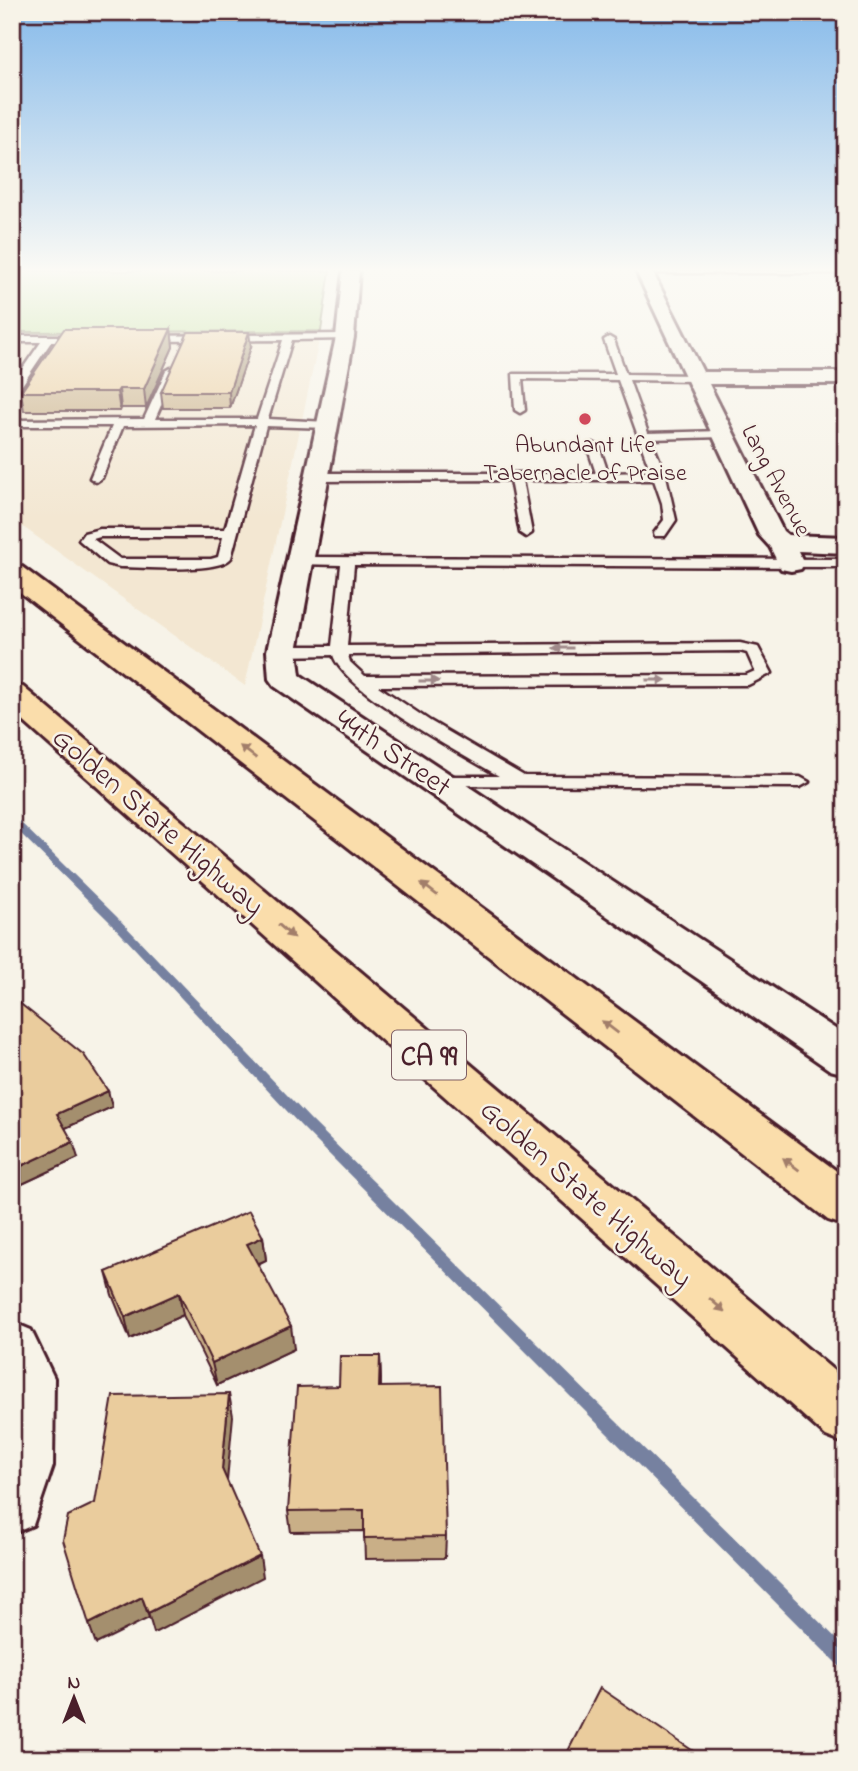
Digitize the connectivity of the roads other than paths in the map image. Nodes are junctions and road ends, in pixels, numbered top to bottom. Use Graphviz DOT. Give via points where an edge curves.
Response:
graph roads {
  1 [pos="38,354"];
  2 [pos="283,354"];
  3 [pos="342,354"];
  4 [pos="614,354"];
  5 [pos="683,354"];
  6 [pos="175,362"];
  7 [pos="621,376"];
  8 [pos="695,378"];
  9 [pos="846,378"];
  10 [pos="12,392"];
  11 [pos="520,410"];
  12 [pos="12,422"];
  13 [pos="119,422"];
  14 [pos="148,422"];
  15 [pos="260,422"];
  16 [pos="328,425"];
  17 [pos="722,434"];
  18 [pos="645,436"];
  19 [pos="593,446"];
  20 [pos="515,476"];
  21 [pos="603,476"];
  22 [pos="660,476"];
  23 [pos="318,477"];
  24 [pos="96,478"];
  25 [pos="231,533"];
  26 [pos="526,533"];
  27 [pos="660,533"];
  28 [pos="846,545"];
  29 [pos="786,553"];
  30 [pos="302,561"];
  31 [pos="348,562"];
  32 [pos="846,563"];
  33 [pos="12,573"];
  34 [pos="339,650"];
  35 [pos="282,651"];
  36 [pos="360,681"];
  37 [pos="12,694"];
  38 [pos="437,781"];
  39 [pos="520,781"];
  40 [pos="800,782"];
  41 [pos="846,1058"];
  42 [pos="846,1206"];
  43 [pos="12,1347"];
  44 [pos="846,1417"];
  45 [pos="12,1504"];
  1 -- 10 [label="lane"];
  2 -- 15 [label="lane"];
  3 -- 16 [label="street, 44th Street"];
  4 -- 7 [label="lane"];
  5 -- 8 [label="street, Lang Avenue"];
  6 -- 14 [label="lane"];
  7 -- 8 [label="lane"];
  7 -- 11 [label="lane" via="517,376"];
  7 -- 18 [label="lane"];
  8 -- 9 [label="street"];
  8 -- 17 [label="street, Lang Avenue"];
  12 -- 13 [label="lane"];
  13 -- 14 [label="lane"];
  13 -- 24 [label="lane"];
  14 -- 15 [label="lane"];
  15 -- 16 [label="lane"];
  15 -- 25 [label="lane"];
  16 -- 23 [label="street, 44th Street"];
  17 -- 18 [label="lane"];
  17 -- 29 [label="street, Lang Avenue" via="772,535"];
  18 -- 22 [label="lane"];
  19 -- 21 [label="lane"];
  20 -- 21 [label="lane"];
  20 -- 23 [label="lane"];
  20 -- 26 [label="lane"];
  21 -- 22 [label="lane"];
  22 -- 27 [label="lane" via="670,520"];
  23 -- 30 [label="street, 44th Street"];
  25 -- 25 [label="lane" via="224,558 212,563 120,563 86,540 100,533"];
  28 -- 29 [label="street"];
  29 -- 31 [label="lane"];
  29 -- 32 [label="lane"];
  30 -- 31 [label="lane"];
  30 -- 35 [label="street, 44th Street"];
  31 -- 34 [label="lane"];
  42 -- 33 [label="highway, one-way"];
  34 -- 35 [label="lane"];
  34 -- 36 [label="lane" via="343,663"];
  36 -- 34 [label="lane, one-way" via="748,680 764,673 753,650 740,647"];
  35 -- 38 [label="street, 44th Street" via="285,679"];
  36 -- 39 [label="lane"];
  37 -- 44 [label="highway, Golden State Highway / CA 99, one-way"];
  38 -- 39 [label="lane"];
  38 -- 41 [label="street, 44th Street"];
  39 -- 40 [label="lane"];
  43 -- 45 [label="street" via="26,1378 23,1466"];
}
